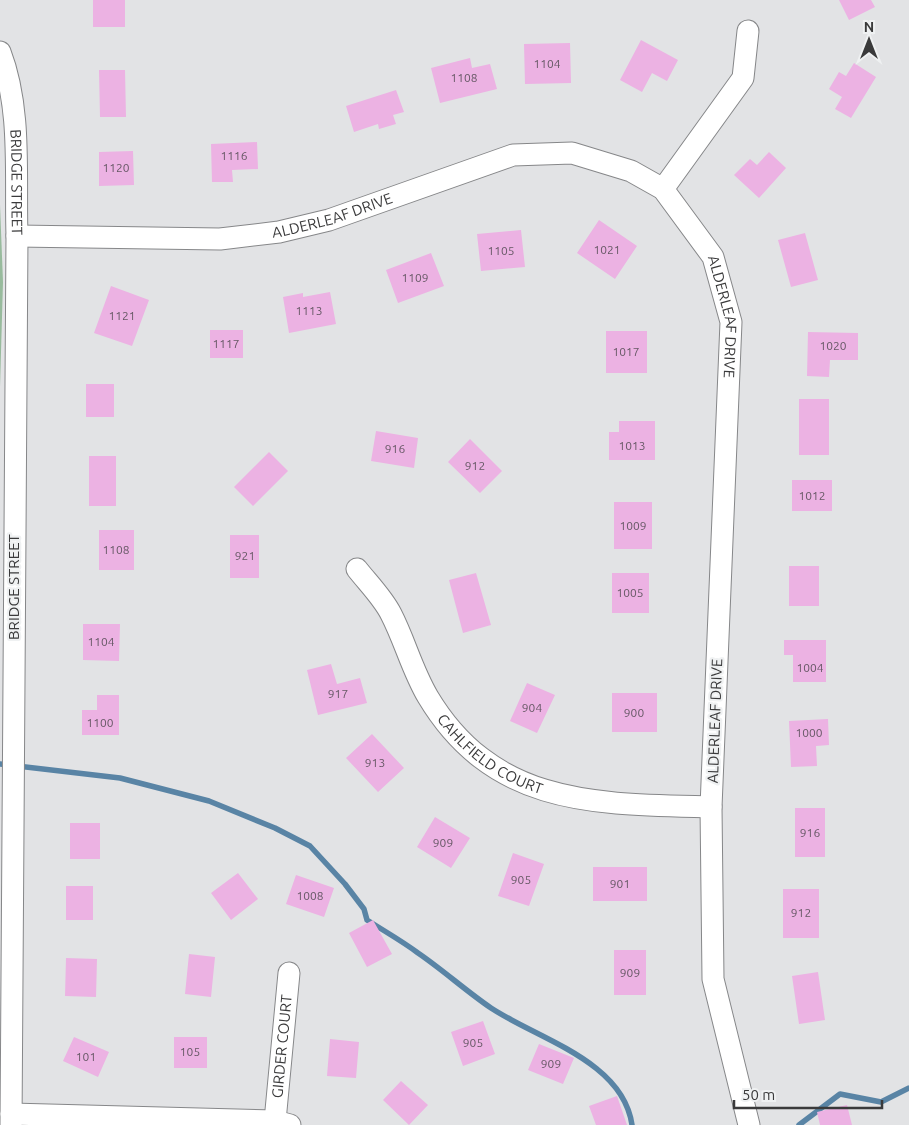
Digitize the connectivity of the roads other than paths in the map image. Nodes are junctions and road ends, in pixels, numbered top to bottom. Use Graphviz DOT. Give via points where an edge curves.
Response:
graph roads {
  1 [pos="748,31"];
  2 [pos="0,52"];
  3 [pos="663,188"];
  4 [pos="17,236"];
  5 [pos="357,569"];
  6 [pos="711,808"];
  7 [pos="289,973"];
  8 [pos="11,1119"];
  9 [pos="282,1123"];
  10 [pos="750,1125"];
  1 -- 3 [label="street" via="743,78"];
  2 -- 4 [label="street, BRIDGE STREET" via="14,118"];
  3 -- 4 [label="street, ALDERLEAF DRIVE" via="630,172 572,153 513,156 329,220 279,232 220,239"];
  3 -- 6 [label="street, ALDERLEAF DRIVE" via="713,257 731,322"];
  4 -- 8 [label="street, BRIDGE STREET"];
  5 -- 6 [label="street, CAHLFIELD COURT" via="390,611 413,668 441,717 464,745 494,768 536,788 581,800"];
  6 -- 10 [label="street, ALDERLEAF DRIVE" via="713,979"];
  7 -- 9 [label="street, GIRDER COURT"];
  8 -- 9 [label="street"];
}
